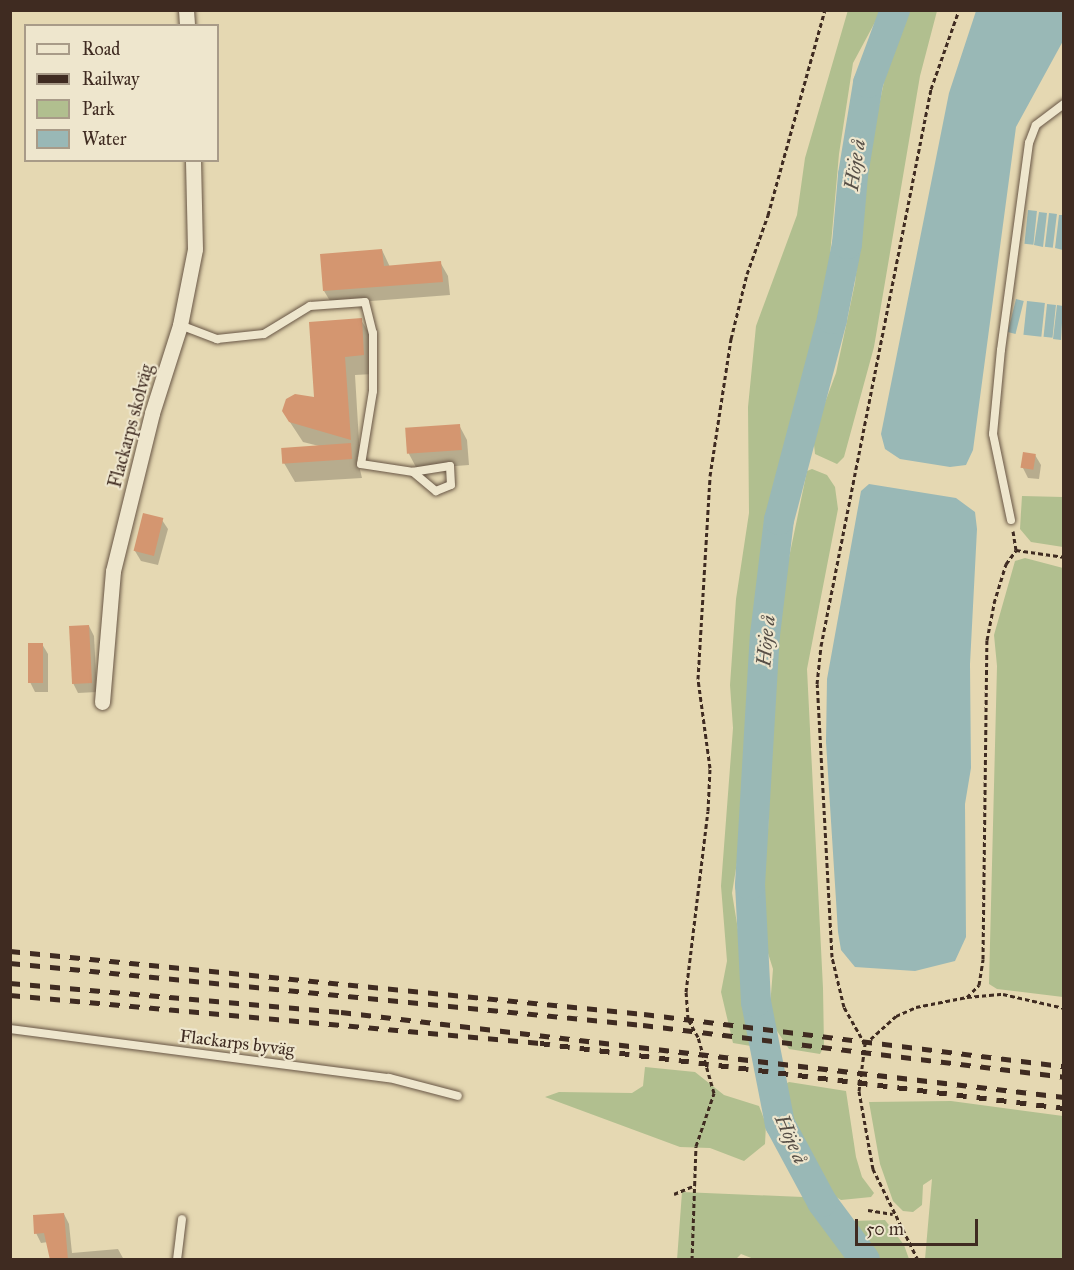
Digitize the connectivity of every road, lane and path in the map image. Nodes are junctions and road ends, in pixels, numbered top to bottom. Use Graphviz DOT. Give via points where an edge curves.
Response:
graph roads {
  1 [pos="825,10"];
  2 [pos="959,10"];
  3 [pos="1064,104"];
  4 [pos="193,162"];
  5 [pos="180,326"];
  6 [pos="413,472"];
  7 [pos="1011,520"];
  8 [pos="1016,550"];
  9 [pos="1064,557"];
  10 [pos="102,702"];
  11 [pos="968,997"];
  12 [pos="1064,1008"];
  13 [pos="10,1029"];
  14 [pos="865,1044"];
  15 [pos="458,1096"];
  16 [pos="695,1185"];
  17 [pos="674,1194"];
  18 [pos="868,1210"];
  19 [pos="893,1214"];
  20 [pos="182,1219"];
  21 [pos="177,1260"];
  22 [pos="692,1260"];
  23 [pos="918,1260"];
  1 -- 16 [label="path" via="768,215 747,274 729,351 710,476 698,679 710,768 686,992 688,1019 698,1037 714,1093 696,1146"];
  2 -- 14 [label="path" via="931,88 821,646 817,731 828,936 844,1007"];
  3 -- 7 [label="lane" via="1036,125 1029,144 1001,350 993,434"];
  4 -- 5 [label="street, Flackarps skolväg" via="195,249"];
  5 -- 6 [label="lane" via="217,339 264,334 310,306 365,302 373,333 373,391 361,464"];
  5 -- 10 [label="street, Flackarps skolväg" via="152,413 113,571"];
  6 -- 6 [label="lane" via="436,491 451,485 450,466"];
  7 -- 8 [label="path"];
  8 -- 9 [label="path"];
  8 -- 11 [label="path" via="1006,564 987,640 983,959 979,985"];
  11 -- 12 [label="path" via="1003,994"];
  11 -- 14 [label="path" via="916,1007 896,1016"];
  13 -- 15 [label="lane, Flackarps byväg" via="389,1078"];
  14 -- 19 [label="path" via="859,1091 873,1169"];
  16 -- 17 [label="path"];
  16 -- 22 [label="path"];
  18 -- 19 [label="path"];
  19 -- 23 [label="path"];
  20 -- 21 [label="lane"];
}
